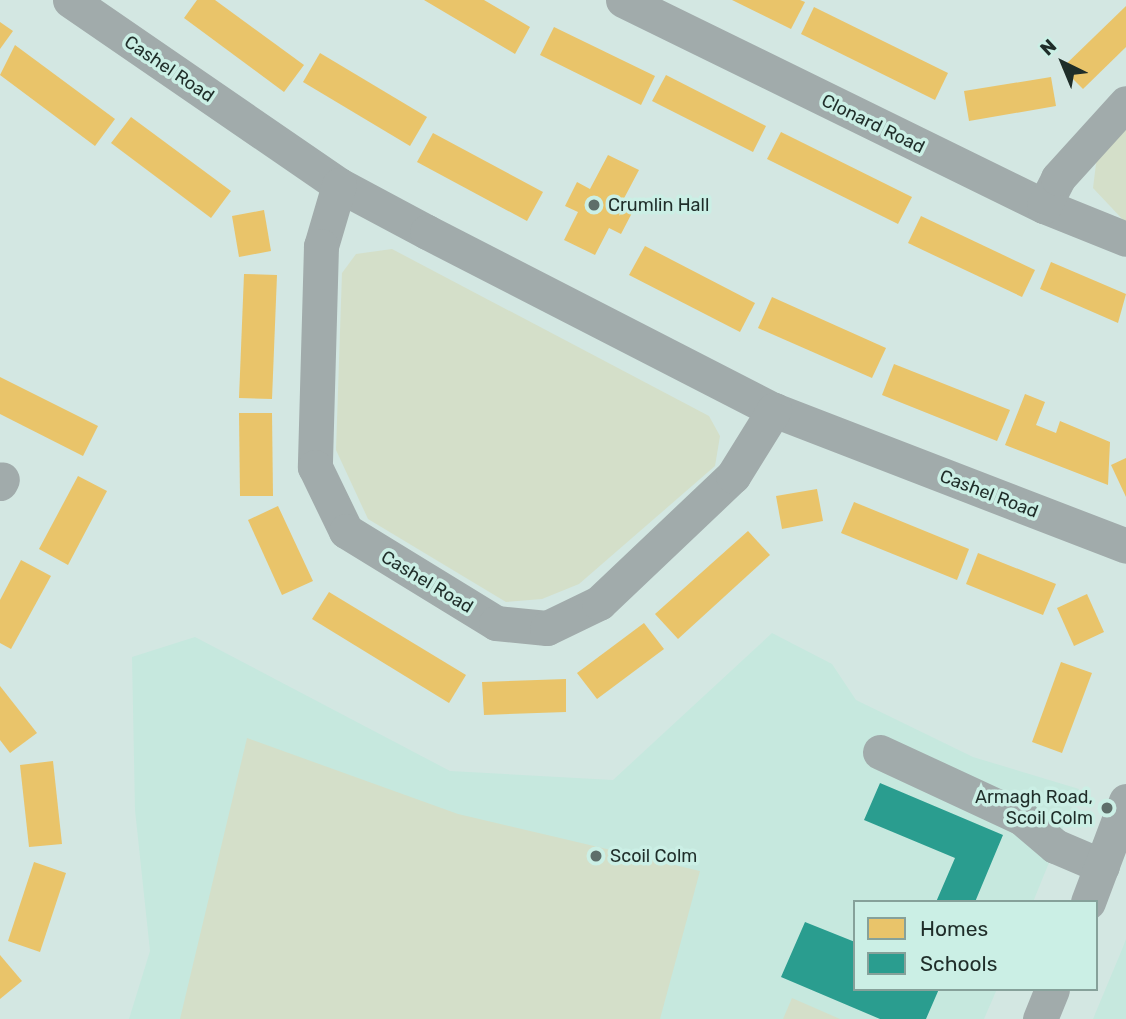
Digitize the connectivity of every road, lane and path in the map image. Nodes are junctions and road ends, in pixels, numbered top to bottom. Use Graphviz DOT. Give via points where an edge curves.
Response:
graph roads {
  1 [pos="69,0"];
  2 [pos="623,0"];
  3 [pos="1126,103"];
  4 [pos="339,185"];
  5 [pos="1044,206"];
  6 [pos="1126,239"];
  7 [pos="774,410"];
  8 [pos="1126,545"];
  9 [pos="880,752"];
  10 [pos="1126,802"];
  11 [pos="1101,866"];
  12 [pos="1089,900"];
  13 [pos="1051,991"];
  14 [pos="1040,1019"];
  1 -- 4 [label="street, Cashel Road"];
  2 -- 5 [label="street, Clonard Road"];
  3 -- 5 [label="street" via="1058,178"];
  4 -- 7 [label="street, Cashel Road"];
  4 -- 7 [label="street, Cashel Road" via="321,246 315,467 346,531 496,624 547,628 600,603 733,476"];
  5 -- 6 [label="street, Clonard Road"];
  7 -- 8 [label="street, Cashel Road"];
  9 -- 11 [label="street" via="1023,818 1055,846"];
  10 -- 11 [label="street"];
  11 -- 12 [label="street"];
  13 -- 14 [label="street"];
}
